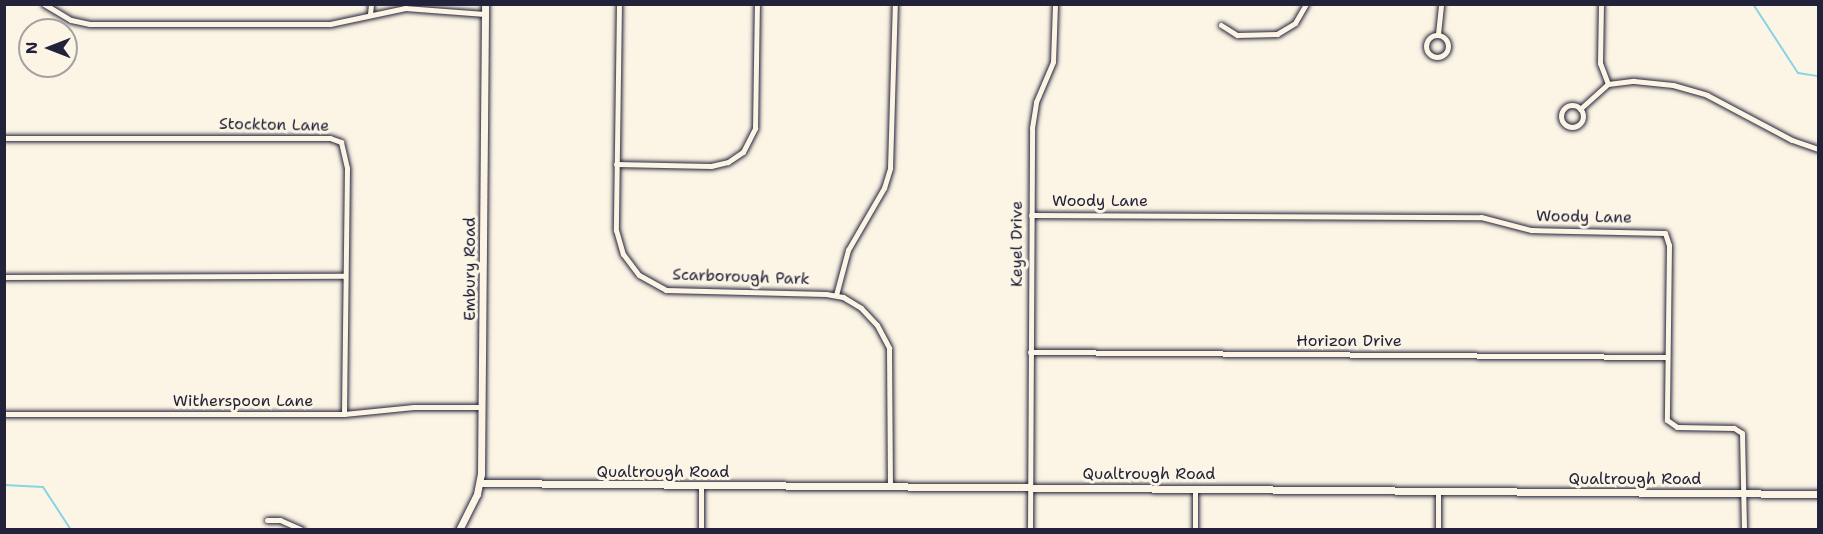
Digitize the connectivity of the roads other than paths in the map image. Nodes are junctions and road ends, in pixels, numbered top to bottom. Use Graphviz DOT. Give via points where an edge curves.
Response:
graph roads {
  1 [pos="44,4"];
  2 [pos="371,4"];
  3 [pos="485,4"];
  4 [pos="618,4"];
  5 [pos="757,4"];
  6 [pos="895,4"];
  7 [pos="1055,4"];
  8 [pos="1306,4"];
  9 [pos="1441,4"];
  10 [pos="1601,4"];
  11 [pos="370,14"];
  12 [pos="485,14"];
  13 [pos="1221,25"];
  14 [pos="1438,34"];
  15 [pos="1608,84"];
  16 [pos="1580,109"];
  17 [pos="4,138"];
  18 [pos="1818,149"];
  19 [pos="616,164"];
  20 [pos="1031,214"];
  21 [pos="345,276"];
  22 [pos="4,277"];
  23 [pos="836,295"];
  24 [pos="1030,352"];
  25 [pos="1667,357"];
  26 [pos="482,407"];
  27 [pos="4,414"];
  28 [pos="344,414"];
  29 [pos="480,483"];
  30 [pos="701,485"];
  31 [pos="890,486"];
  32 [pos="1030,487"];
  33 [pos="1195,488"];
  34 [pos="1438,491"];
  35 [pos="1744,494"];
  36 [pos="1818,494"];
  37 [pos="267,520"];
  38 [pos="302,530"];
  39 [pos="459,530"];
  40 [pos="701,530"];
  41 [pos="1030,530"];
  42 [pos="1195,530"];
  43 [pos="1438,530"];
  44 [pos="1744,530"];
  1 -- 11 [label="street" via="71,20 90,24 330,24"];
  2 -- 11 [label="street"];
  3 -- 12 [label="street, Embury Road"];
  4 -- 19 [label="street, Scarborough Park"];
  5 -- 19 [label="street" via="755,128 743,152 728,162 711,166"];
  6 -- 23 [label="street" via="890,168 884,188 848,250"];
  7 -- 20 [label="street, Keyel Drive" via="1053,62 1033,114"];
  8 -- 13 [label="street" via="1295,23 1277,34 1237,35"];
  9 -- 14 [label="street"];
  10 -- 15 [label="street" via="1600,63"];
  11 -- 12 [label="street" via="405,8"];
  12 -- 26 [label="street, Embury Road"];
  14 -- 14 [label="street" via="1428,39 1426,46 1435,57 1442,56 1448,47 1447,40"];
  15 -- 16 [label="street"];
  15 -- 18 [label="street" via="1647,81 1689,89"];
  16 -- 16 [label="street" via="1570,105 1564,109 1561,116 1565,125 1575,127 1581,123"];
  17 -- 21 [label="street, Stockton Lane" via="336,139 347,153"];
  19 -- 23 [label="street, Scarborough Park" via="618,242 630,265 652,284 679,292"];
  20 -- 24 [label="street, Keyel Drive"];
  20 -- 25 [label="street, Woody Lane" via="1481,217 1532,230 1660,231 1669,245"];
  21 -- 22 [label="street"];
  21 -- 28 [label="street, Stockton Lane"];
  23 -- 31 [label="street" via="869,315 889,348"];
  24 -- 25 [label="street, Horizon Drive"];
  24 -- 32 [label="street, Keyel Drive"];
  25 -- 35 [label="street, Woody Lane" via="1668,424 1741,431 1745,444"];
  26 -- 28 [label="street, Witherspoon Lane" via="414,407"];
  26 -- 29 [label="street, Embury Road"];
  27 -- 28 [label="street, Witherspoon Lane"];
  29 -- 30 [label="street, Qualtrough Road"];
  29 -- 39 [label="street, Embury Road"];
  30 -- 31 [label="street, Qualtrough Road"];
  30 -- 40 [label="street"];
  31 -- 32 [label="street, Qualtrough Road"];
  32 -- 33 [label="street, Qualtrough Road"];
  32 -- 41 [label="street, Keyel Drive"];
  33 -- 34 [label="street, Qualtrough Road"];
  33 -- 42 [label="street"];
  34 -- 35 [label="street, Qualtrough Road"];
  34 -- 43 [label="street"];
  35 -- 36 [label="street, Qualtrough Road"];
  35 -- 44 [label="street"];
  37 -- 38 [label="street" via="280,520"];
}
